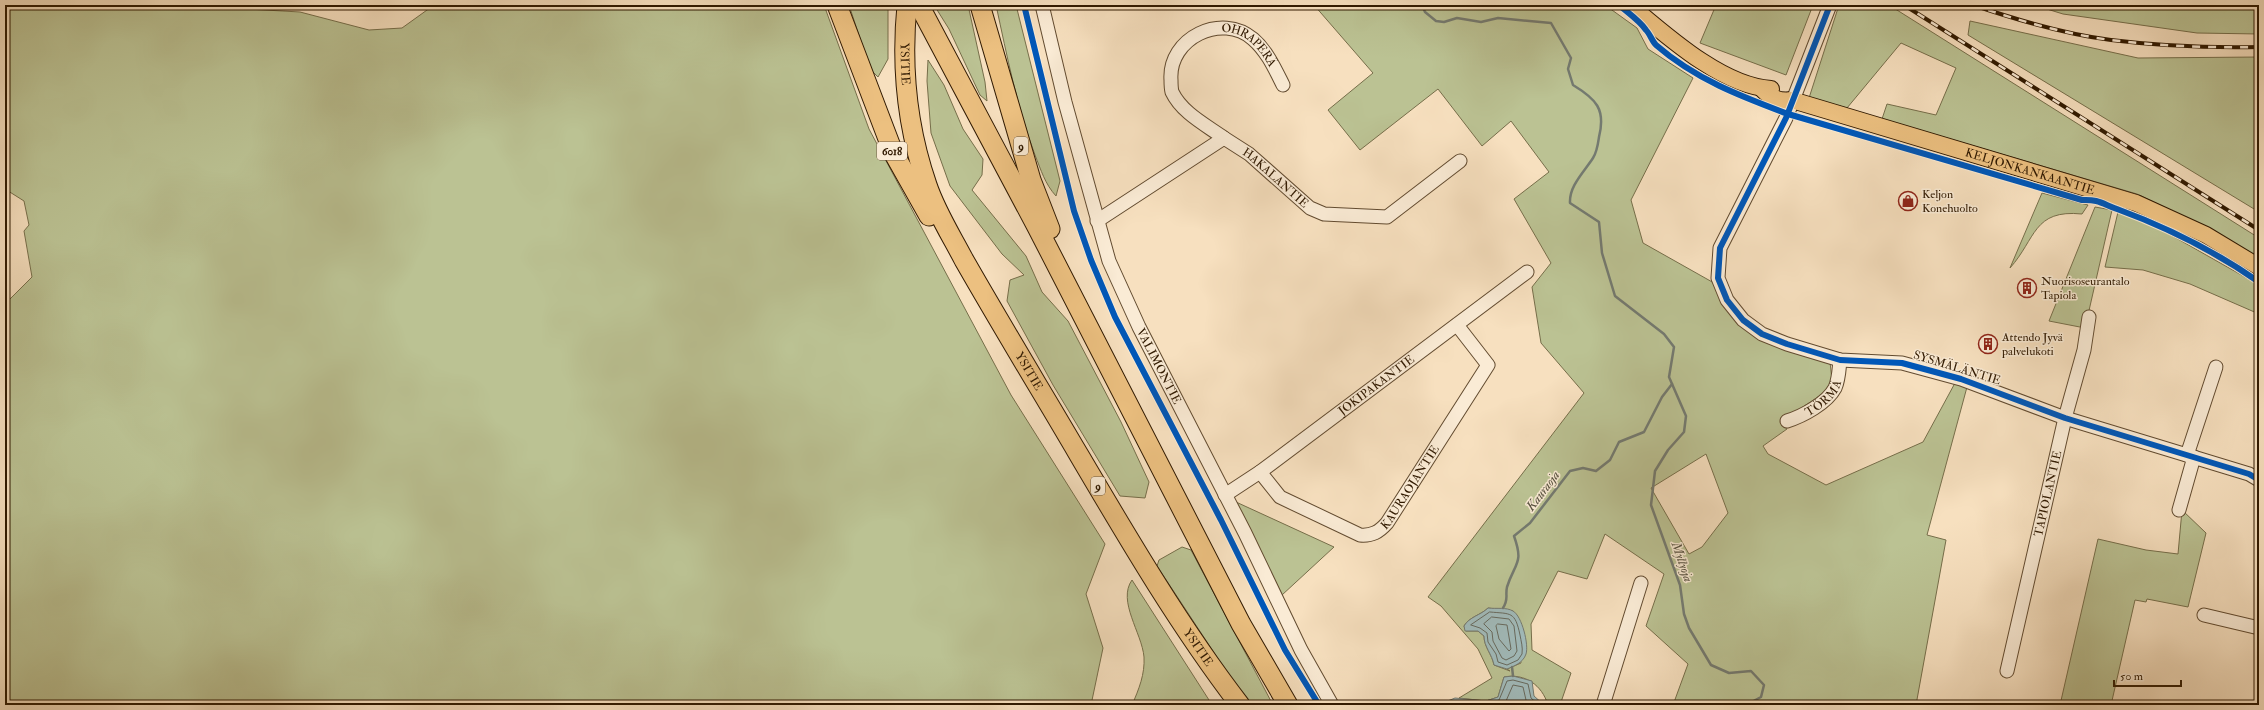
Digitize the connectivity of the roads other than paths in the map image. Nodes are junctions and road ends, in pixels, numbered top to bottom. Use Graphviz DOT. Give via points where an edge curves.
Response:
graph roads {
  1 [pos="837,5"];
  2 [pos="907,5"];
  3 [pos="919,5"];
  4 [pos="980,5"];
  5 [pos="1042,5"];
  6 [pos="1630,5"];
  7 [pos="1830,5"];
  8 [pos="1283,85"];
  9 [pos="1793,100"];
  10 [pos="1224,138"];
  11 [pos="1460,161"];
  12 [pos="1097,221"];
  13 [pos="2259,267"];
  14 [pos="1527,272"];
  15 [pos="976,282"];
  16 [pos="1066,286"];
  17 [pos="2090,317"];
  18 [pos="1457,324"];
  19 [pos="1840,360"];
  20 [pos="2216,367"];
  21 [pos="2065,418"];
  22 [pos="1787,421"];
  23 [pos="2191,456"];
  24 [pos="1260,472"];
  25 [pos="2259,480"];
  26 [pos="1225,495"];
  27 [pos="2180,510"];
  28 [pos="1641,583"];
  29 [pos="2204,615"];
  30 [pos="2259,628"];
  31 [pos="2008,671"];
  32 [pos="1240,705"];
  33 [pos="1288,705"];
  34 [pos="1332,705"];
  35 [pos="1603,705"];
  1 -- 15 [label="highway, 6018" via="892,152 952,256"];
  2 -- 15 [label="highway, YSITIE / 9" via="906,76 909,112 920,162 936,210"];
  3 -- 16 [label="highway"];
  4 -- 16 [label="highway, 9" via="1031,180 1051,232"];
  5 -- 12 [label="street, VALIMONTIE"];
  6 -- 9 [label="main road, KELJONKANKAANTIE" via="1692,55 1731,77 1762,89 1771,88"];
  7 -- 9 [label="street, SYSMÄLÄNTIE"];
  8 -- 10 [label="street, OHRAPERÄ" via="1267,54 1253,38 1234,28 1204,30 1188,40 1178,51 1170,71 1172,90 1182,107"];
  9 -- 13 [label="main road, KELJONKANKAANTIE" via="2136,203 2206,235"];
  9 -- 19 [label="street, SYSMÄLÄNTIE" via="1720,248 1718,278 1726,300 1743,320 1762,334"];
  10 -- 11 [label="street, HAKALANTIE" via="1249,154 1310,208 1324,214 1387,217"];
  10 -- 12 [label="street"];
  12 -- 26 [label="street, VALIMONTIE" via="1109,261 1139,327"];
  14 -- 18 [label="street, JOKIPAKANTIE"];
  15 -- 32 [label="highway, YSITIE / 9" via="1181,622"];
  16 -- 33 [label="highway, 9" via="1241,624"];
  17 -- 21 [label="street, TAPIOLANTIE" via="2084,350"];
  18 -- 24 [label="street, JOKIPAKANTIE"];
  18 -- 24 [label="street, KAURAOJANTIE" via="1488,365 1380,531 1370,536 1360,535 1280,498"];
  19 -- 21 [label="street, SYSMÄLÄNTIE" via="1909,365 1961,379"];
  19 -- 22 [label="street, TÖRMÄ" via="1835,388 1826,398 1798,417"];
  20 -- 23 [label="street"];
  21 -- 23 [label="street, SYSMÄLÄNTIE"];
  21 -- 31 [label="street, TAPIOLANTIE"];
  23 -- 25 [label="street, SYSMÄLÄNTIE" via="2249,474"];
  23 -- 27 [label="street"];
  24 -- 26 [label="street, JOKIPAKANTIE"];
  26 -- 34 [label="street, VALIMONTIE" via="1301,650"];
  28 -- 35 [label="street"];
  29 -- 30 [label="street"];
}
